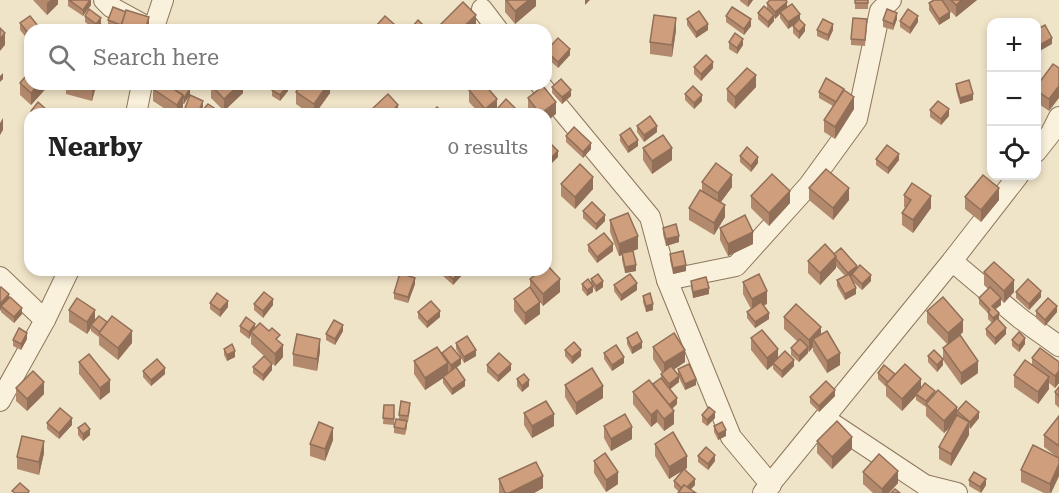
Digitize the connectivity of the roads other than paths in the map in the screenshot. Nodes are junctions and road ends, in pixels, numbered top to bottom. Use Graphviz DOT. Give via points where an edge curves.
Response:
graph roads {
  1 [pos="104,0"];
  2 [pos="163,0"];
  3 [pos="882,4"];
  4 [pos="482,9"];
  5 [pos="142,24"];
  6 [pos="155,24"];
  7 [pos="493,24"];
  8 [pos="141,90"];
  9 [pos="545,90"];
  10 [pos="137,108"];
  11 [pos="1056,129"];
  12 [pos="1041,146"];
  13 [pos="1015,180"];
  14 [pos="952,261"];
  15 [pos="66,276"];
  16 [pos="0,277"];
  17 [pos="667,280"];
  18 [pos="45,320"];
  19 [pos="1059,346"];
  20 [pos="0,401"];
  21 [pos="824,418"];
  22 [pos="767,489"];
  23 [pos="957,493"];
  1 -- 5 [label="street"];
  2 -- 6 [label="street"];
  3 -- 17 [label="street" via="857,119 809,185 736,266"];
  4 -- 7 [label="street"];
  8 -- 10 [label="street"];
  9 -- 17 [label="street" via="650,217"];
  11 -- 12 [label="street"];
  13 -- 14 [label="street"];
  14 -- 19 [label="street"];
  14 -- 21 [label="street"];
  15 -- 18 [label="street"];
  16 -- 18 [label="street"];
  17 -- 22 [label="street" via="731,437"];
  18 -- 20 [label="street"];
  21 -- 22 [label="street"];
  21 -- 23 [label="street" via="925,485"];
}
